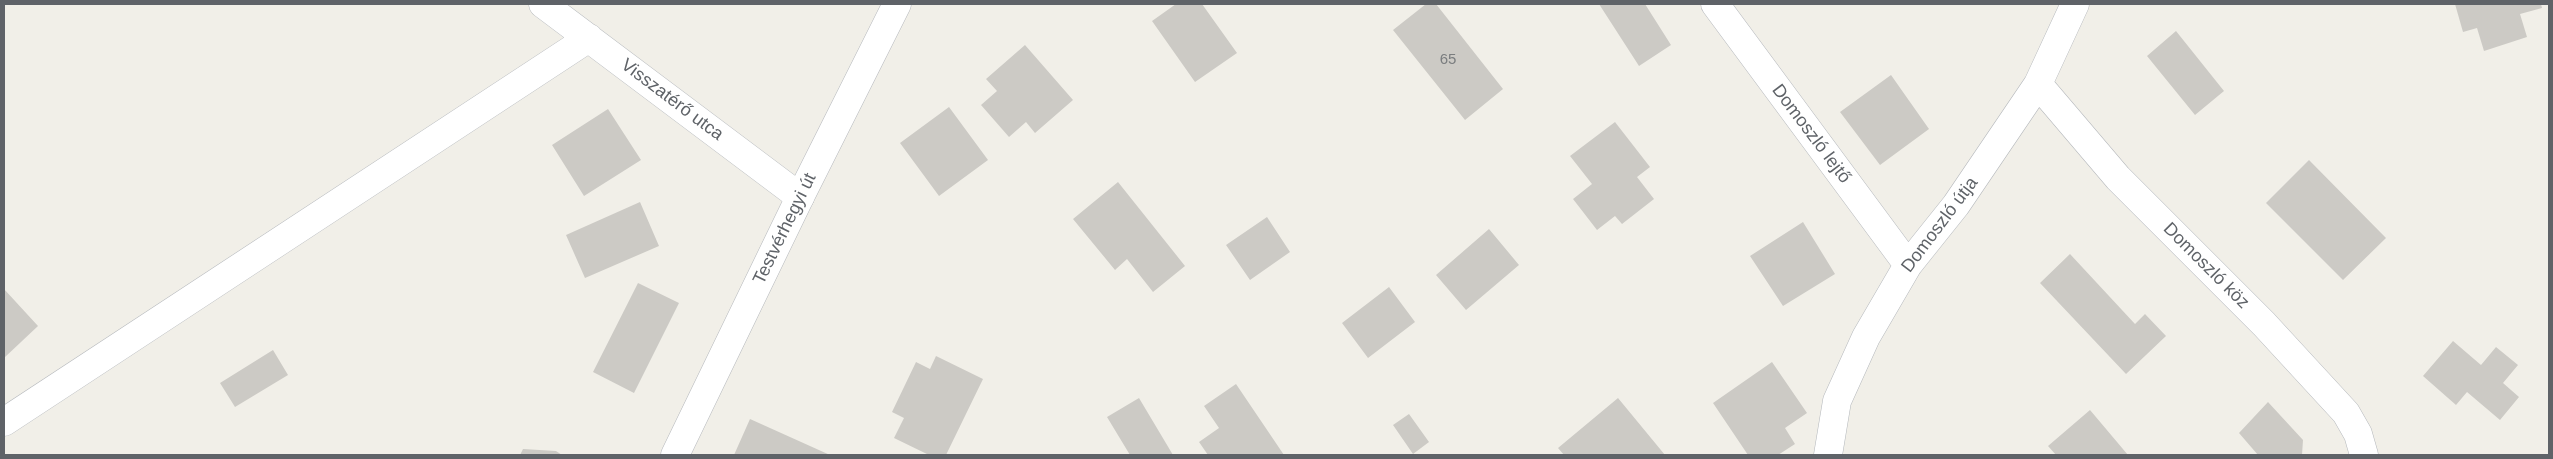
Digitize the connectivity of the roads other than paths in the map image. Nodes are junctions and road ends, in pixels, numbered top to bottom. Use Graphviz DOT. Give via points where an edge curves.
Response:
graph roads {
  1 [pos="543,4"];
  2 [pos="897,4"];
  3 [pos="1714,4"];
  4 [pos="2075,4"];
  5 [pos="589,38"];
  6 [pos="2038,84"];
  7 [pos="800,197"];
  8 [pos="1908,265"];
  9 [pos="4,422"];
  10 [pos="675,455"];
  11 [pos="1828,455"];
  12 [pos="2364,455"];
  1 -- 5 [label="street, Visszatérő utca"];
  2 -- 7 [label="street, Testvérhegyi út"];
  3 -- 8 [label="street, Domoszló lejtő"];
  4 -- 6 [label="street, Domoszló útja"];
  5 -- 7 [label="street, Visszatérő utca"];
  5 -- 9 [label="street"];
  6 -- 8 [label="street, Domoszló útja" via="1956,205"];
  6 -- 12 [label="street, Domoszló köz" via="2118,178 2264,324 2346,414 2358,434"];
  7 -- 10 [label="street, Testvérhegyi út"];
  8 -- 11 [label="street, Domoszló útja" via="1866,337 1837,401"];
}
